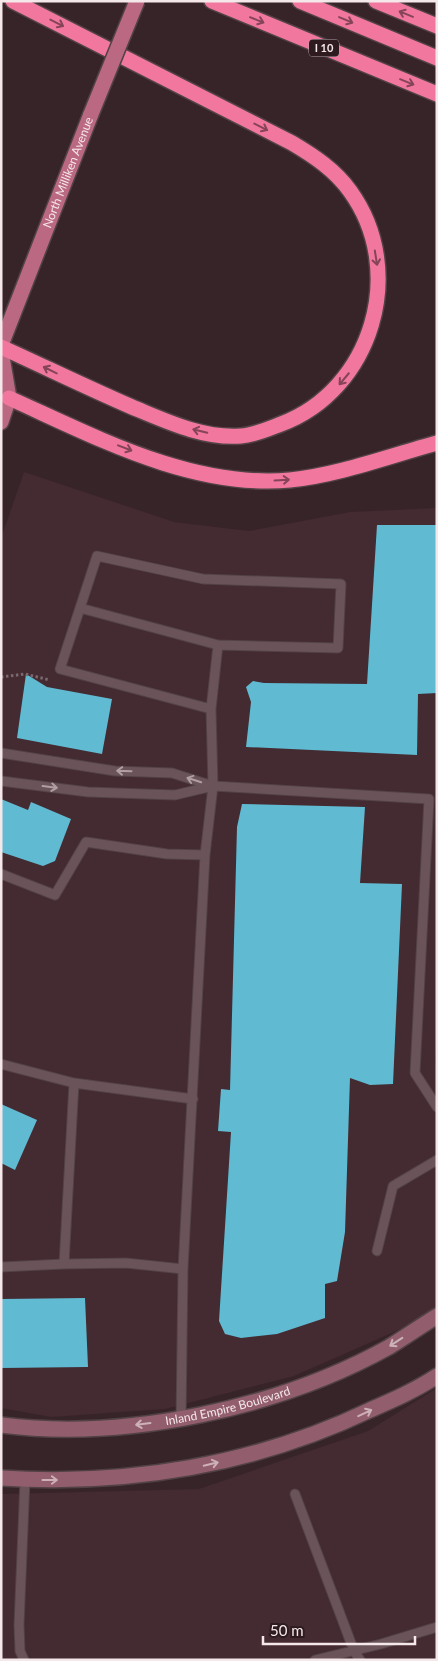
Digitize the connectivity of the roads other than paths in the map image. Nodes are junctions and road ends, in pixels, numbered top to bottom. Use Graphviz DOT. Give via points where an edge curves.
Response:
graph roads {
  1 [pos="13,1"];
  2 [pos="137,1"];
  3 [pos="212,1"];
  4 [pos="300,1"];
  5 [pos="376,1"];
  6 [pos="437,26"];
  7 [pos="437,58"];
  8 [pos="437,94"];
  9 [pos="1,346"];
  10 [pos="1,351"];
  11 [pos="5,396"];
  12 [pos="1,422"];
  13 [pos="437,444"];
  14 [pos="80,608"];
  15 [pos="218,645"];
  16 [pos="211,710"];
  17 [pos="1,753"];
  18 [pos="1,781"];
  19 [pos="213,786"];
  20 [pos="205,855"];
  21 [pos="1,874"];
  22 [pos="1,1064"];
  23 [pos="74,1083"];
  24 [pos="193,1099"];
  25 [pos="437,1107"];
  26 [pos="437,1160"];
  27 [pos="377,1251"];
  28 [pos="64,1264"];
  29 [pos="1,1267"];
  30 [pos="183,1269"];
  31 [pos="437,1316"];
  32 [pos="437,1376"];
  33 [pos="181,1419"];
  34 [pos="1,1425"];
  35 [pos="1,1478"];
  36 [pos="25,1480"];
  37 [pos="295,1494"];
  38 [pos="437,1627"];
  39 [pos="354,1651"];
  40 [pos="24,1660"];
  41 [pos="315,1660"];
  42 [pos="360,1660"];
  1 -- 9 [label="highway, one-way" via="292,143 327,166 350,191 367,225 376,256 378,294 363,350 338,386 304,414 243,436 198,432 160,418"];
  2 -- 9 [label="main road, North Milliken Avenue, bridge"];
  3 -- 8 [label="highway, I 10, one-way"];
  4 -- 7 [label="highway, one-way"];
  6 -- 5 [label="highway, one-way"];
  10 -- 11 [label="main road"];
  11 -- 12 [label="main road"];
  11 -- 13 [label="highway, one-way" via="79,430 185,470 240,480 289,480 314,476"];
  14 -- 15 [label="lane"];
  14 -- 15 [label="lane" via="97,556 203,579 340,584 338,648"];
  14 -- 16 [label="lane" via="60,669"];
  15 -- 16 [label="lane"];
  16 -- 19 [label="lane"];
  19 -- 17 [label="lane, one-way" via="172,773 116,771"];
  18 -- 19 [label="lane, one-way" via="88,792 175,795"];
  19 -- 20 [label="lane"];
  19 -- 25 [label="lane" via="429,799 415,1073"];
  20 -- 21 [label="lane" via="167,854 86,842 55,895"];
  20 -- 24 [label="lane"];
  22 -- 23 [label="lane"];
  23 -- 24 [label="lane"];
  23 -- 28 [label="lane"];
  24 -- 30 [label="lane"];
  26 -- 27 [label="lane" via="392,1186"];
  28 -- 29 [label="lane"];
  28 -- 30 [label="lane" via="126,1263"];
  30 -- 33 [label="lane"];
  31 -- 33 [label="main road, Inland Empire Boulevard, one-way" via="389,1347 326,1376 258,1401"];
  36 -- 32 [label="main road, one-way" via="98,1480 187,1469 278,1448 344,1422"];
  33 -- 34 [label="main road, Inland Empire Boulevard, one-way" via="100,1430 30,1429"];
  35 -- 36 [label="main road"];
  36 -- 40 [label="lane" via="19,1624 20,1651"];
  37 -- 39 [label="lane"];
  38 -- 39 [label="lane"];
  39 -- 41 [label="lane"];
  39 -- 42 [label="lane"];
}
